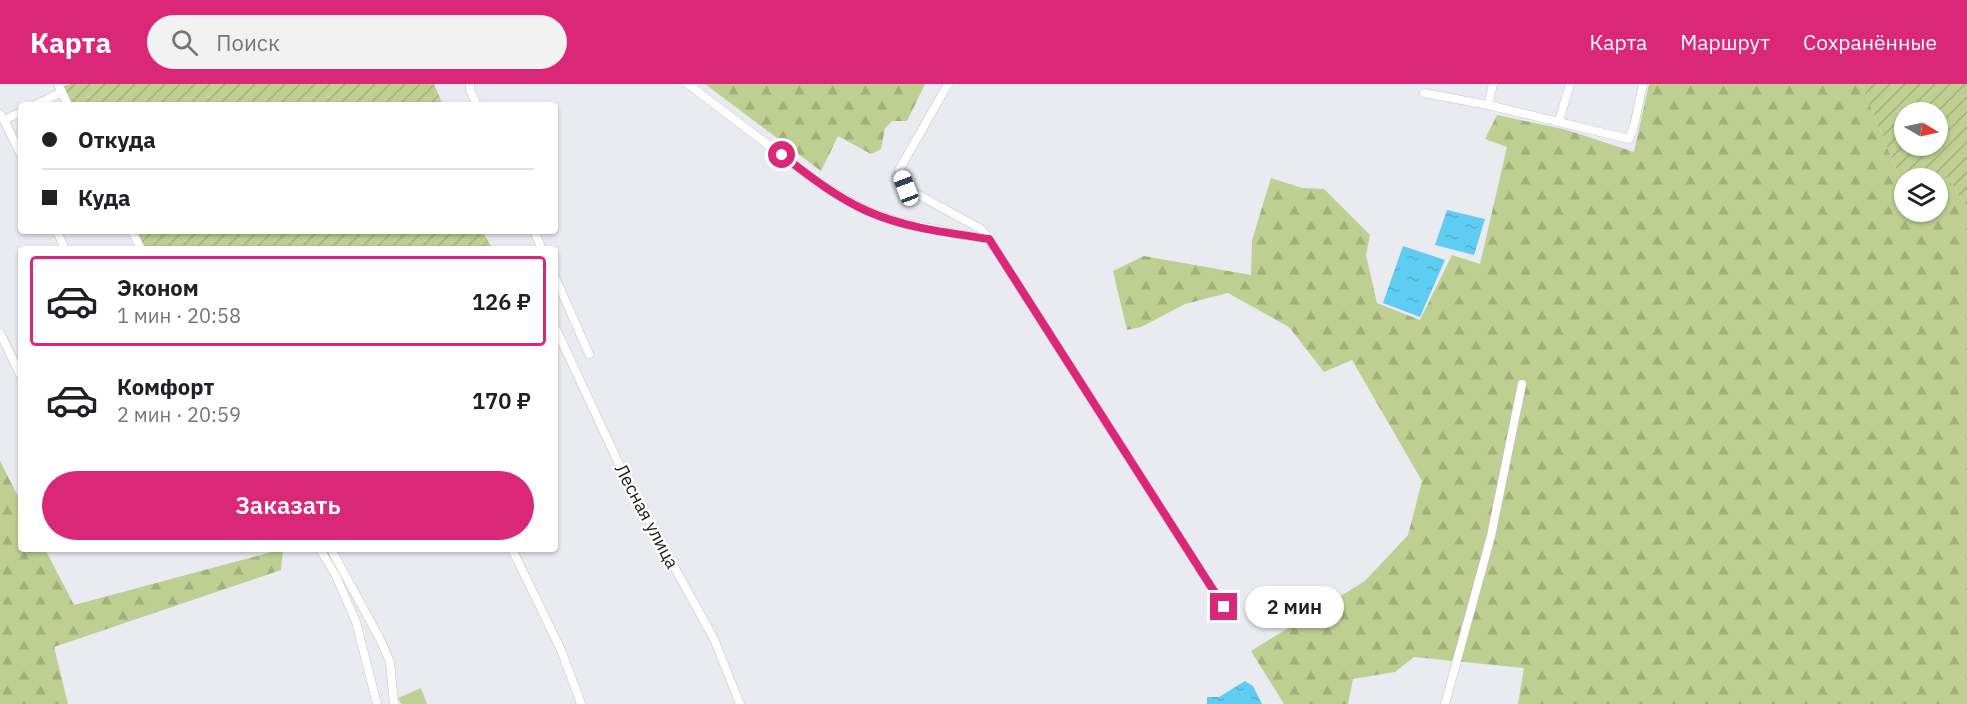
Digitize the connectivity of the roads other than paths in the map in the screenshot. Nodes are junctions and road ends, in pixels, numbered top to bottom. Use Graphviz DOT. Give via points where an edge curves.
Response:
graph roads {
  1 [pos="470,84"];
  2 [pos="688,84"];
  3 [pos="948,84"];
  4 [pos="1493,84"];
  5 [pos="1570,84"];
  6 [pos="1642,84"];
  7 [pos="60,88"];
  8 [pos="1424,93"];
  9 [pos="39,102"];
  10 [pos="67,102"];
  11 [pos="476,102"];
  12 [pos="1488,105"];
  13 [pos="18,113"];
  14 [pos="2,117"];
  15 [pos="1559,121"];
  16 [pos="18,149"];
  17 [pos="989,239"];
  18 [pos="558,284"];
  19 [pos="0,333"];
  20 [pos="558,333"];
  21 [pos="589,354"];
  22 [pos="18,370"];
  23 [pos="1522,384"];
  24 [pos="322,552"];
  25 [pos="333,552"];
  26 [pos="513,552"];
  27 [pos="1224,607"];
  28 [pos="376,704"];
  29 [pos="394,704"];
  30 [pos="581,704"];
  31 [pos="740,704"];
  32 [pos="1445,704"];
  1 -- 11 [label="street"];
  2 -- 17 [label="street" via="818,183 867,211 899,222"];
  3 -- 17 [label="street" via="899,170 906,188 981,228"];
  4 -- 12 [label="street"];
  5 -- 15 [label="street"];
  6 -- 15 [label="street" via="1629,139"];
  7 -- 9 [label="street"];
  7 -- 10 [label="street"];
  8 -- 12 [label="street"];
  12 -- 15 [label="street"];
  13 -- 14 [label="street"];
  14 -- 16 [label="street"];
  17 -- 27 [label="street"];
  18 -- 21 [label="street"];
  19 -- 22 [label="street"];
  20 -- 31 [label="street, Лесная улица" via="627,481 714,639"];
  23 -- 32 [label="street" via="1491,536"];
  24 -- 28 [label="street" via="356,622"];
  25 -- 29 [label="street" via="390,662"];
  26 -- 30 [label="street" via="561,650"];
}
